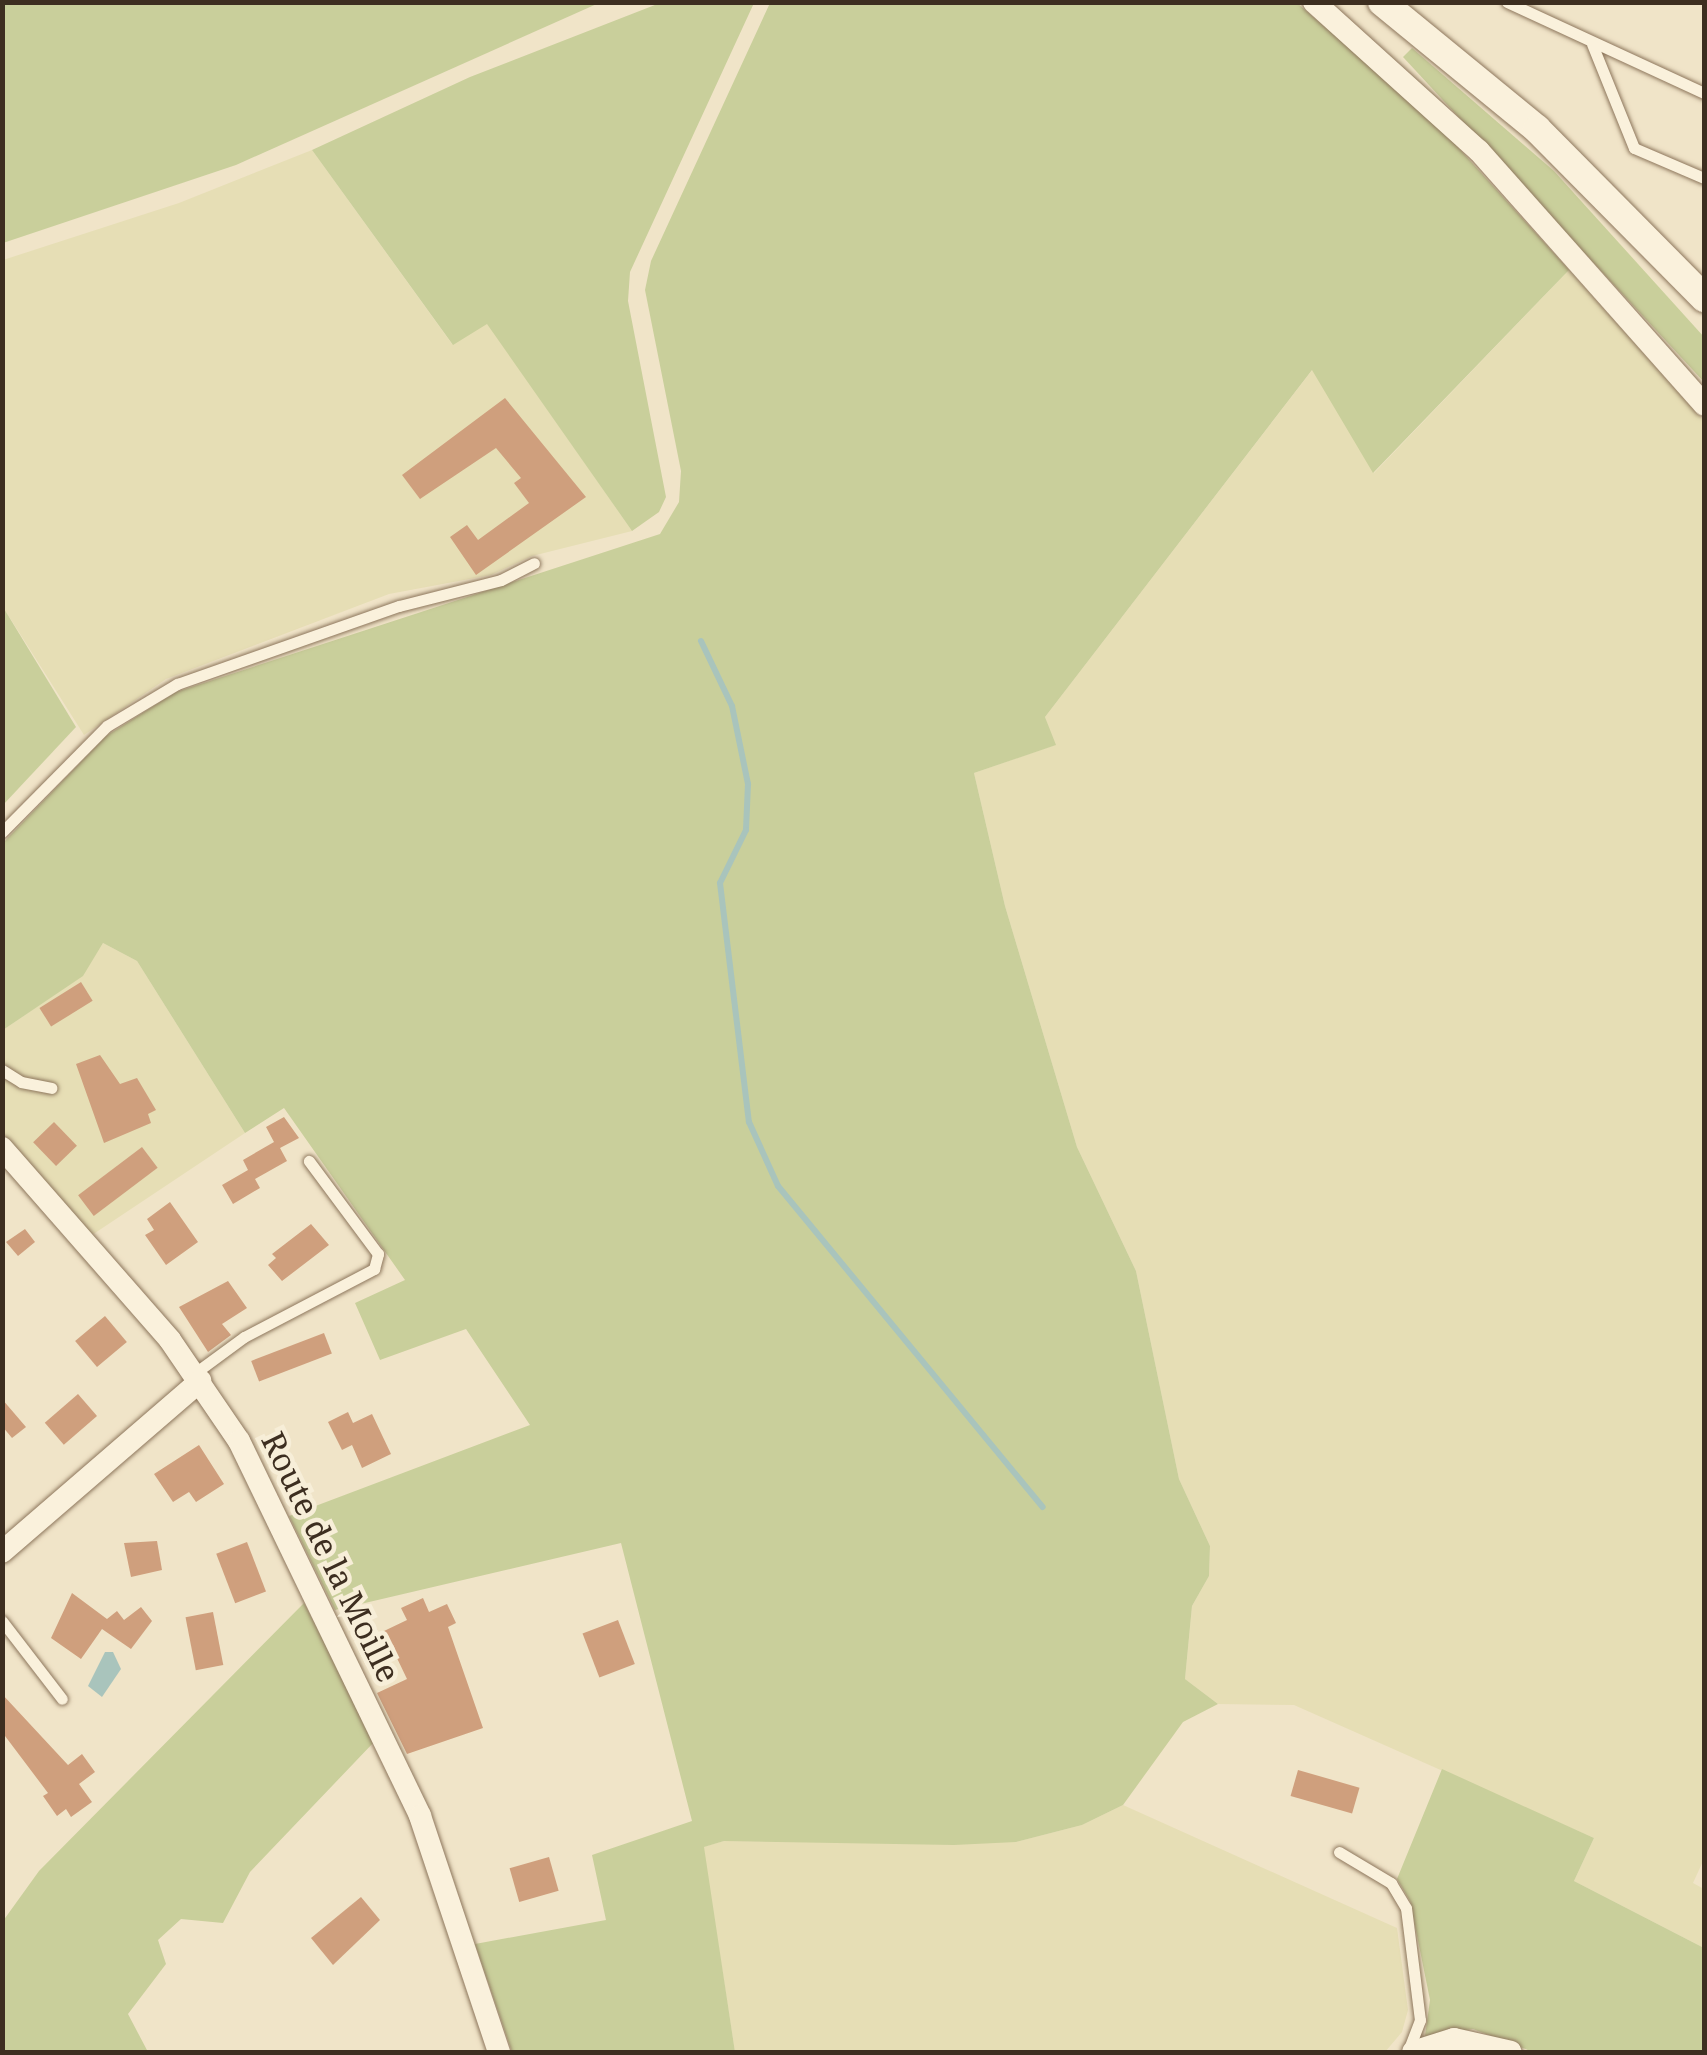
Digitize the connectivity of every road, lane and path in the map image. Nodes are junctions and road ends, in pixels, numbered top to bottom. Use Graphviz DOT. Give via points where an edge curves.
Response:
graph roads {
  1 [pos="1314,2"];
  2 [pos="1382,2"];
  3 [pos="1507,2"];
  4 [pos="1592,44"];
  5 [pos="1704,93"];
  6 [pos="1704,178"];
  7 [pos="1701,297"];
  8 [pos="1704,404"];
  9 [pos="534,563"];
  10 [pos="2,832"];
  11 [pos="2,1070"];
  12 [pos="51,1088"];
  13 [pos="2,1148"];
  14 [pos="309,1161"];
  15 [pos="198,1377"];
  16 [pos="2,1552"];
  17 [pos="2,1621"];
  18 [pos="62,1699"];
  19 [pos="1339,1852"];
  20 [pos="499,2052"];
  21 [pos="1410,2052"];
  22 [pos="1510,2052"];
  1 -- 8 [label="street" via="1479,151"];
  2 -- 7 [label="street" via="1537,130"];
  3 -- 4 [label="lane"];
  4 -- 5 [label="lane"];
  4 -- 6 [label="lane" via="1634,148"];
  9 -- 10 [label="lane" via="501,580 399,606 177,684 107,726"];
  11 -- 12 [label="lane"];
  13 -- 15 [label="street, Route de la Moille"];
  14 -- 15 [label="lane" via="378,1254 374,1269 244,1337"];
  15 -- 16 [label="street"];
  15 -- 20 [label="street, Route de la Moille" via="239,1441 420,1816"];
  17 -- 18 [label="lane"];
  19 -- 21 [label="lane" via="1391,1883 1406,1908 1420,2020"];
  21 -- 22 [label="street" via="1454,2039"];
}
